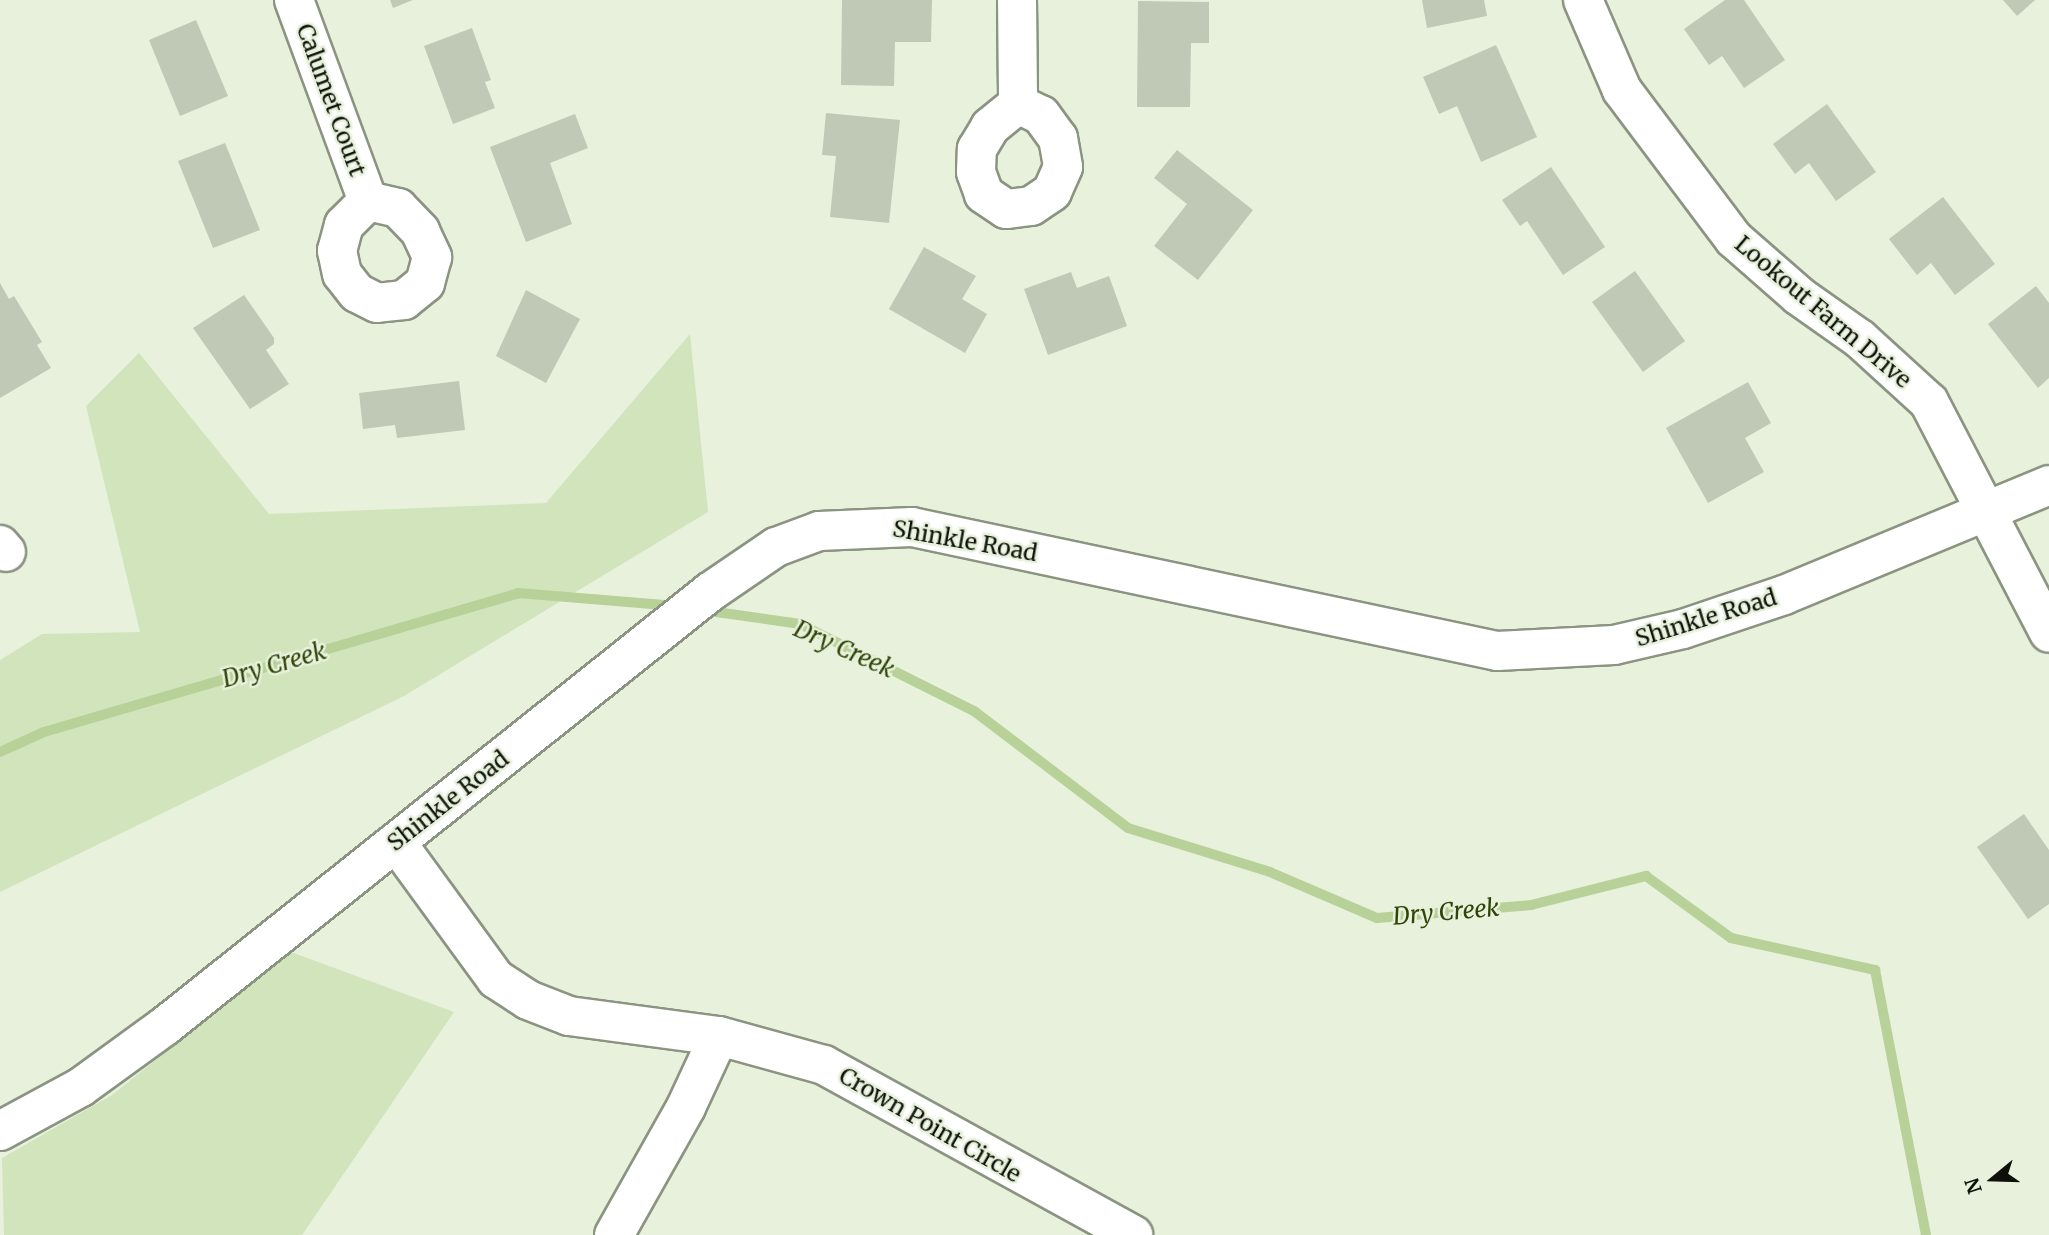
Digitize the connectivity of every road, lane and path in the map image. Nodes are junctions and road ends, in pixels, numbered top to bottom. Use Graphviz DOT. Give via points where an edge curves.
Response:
graph roads {
  1 [pos="294,0"];
  2 [pos="1017,0"];
  3 [pos="1583,0"];
  4 [pos="1018,104"];
  5 [pos="368,201"];
  6 [pos="2049,485"];
  7 [pos="1984,514"];
  8 [pos="2049,633"];
  9 [pos="396,842"];
  10 [pos="719,1036"];
  11 [pos="0,1131"];
  12 [pos="614,1235"];
  13 [pos="1133,1235"];
  1 -- 5 [label="street, Calumet Court"];
  2 -- 4 [label="street"];
  3 -- 7 [label="street, Lookout Farm Drive" via="1622,90 1701,200 1734,239 1799,296 1860,339 1929,402"];
  6 -- 7 [label="street, Shinkle Road"];
  7 -- 8 [label="street, Lookout Farm Drive"];
  7 -- 9 [label="street, Shinkle Road" via="1784,595 1683,629 1614,645 1497,650 912,527 819,531 776,547 710,592"];
  9 -- 10 [label="street, Crown Point Circle" via="496,979 528,1000 569,1016"];
  9 -- 11 [label="street, Shinkle Road" via="165,1026 81,1087"];
  10 -- 12 [label="street" via="687,1107"];
  10 -- 13 [label="street, Crown Point Circle" via="824,1065"];
}
